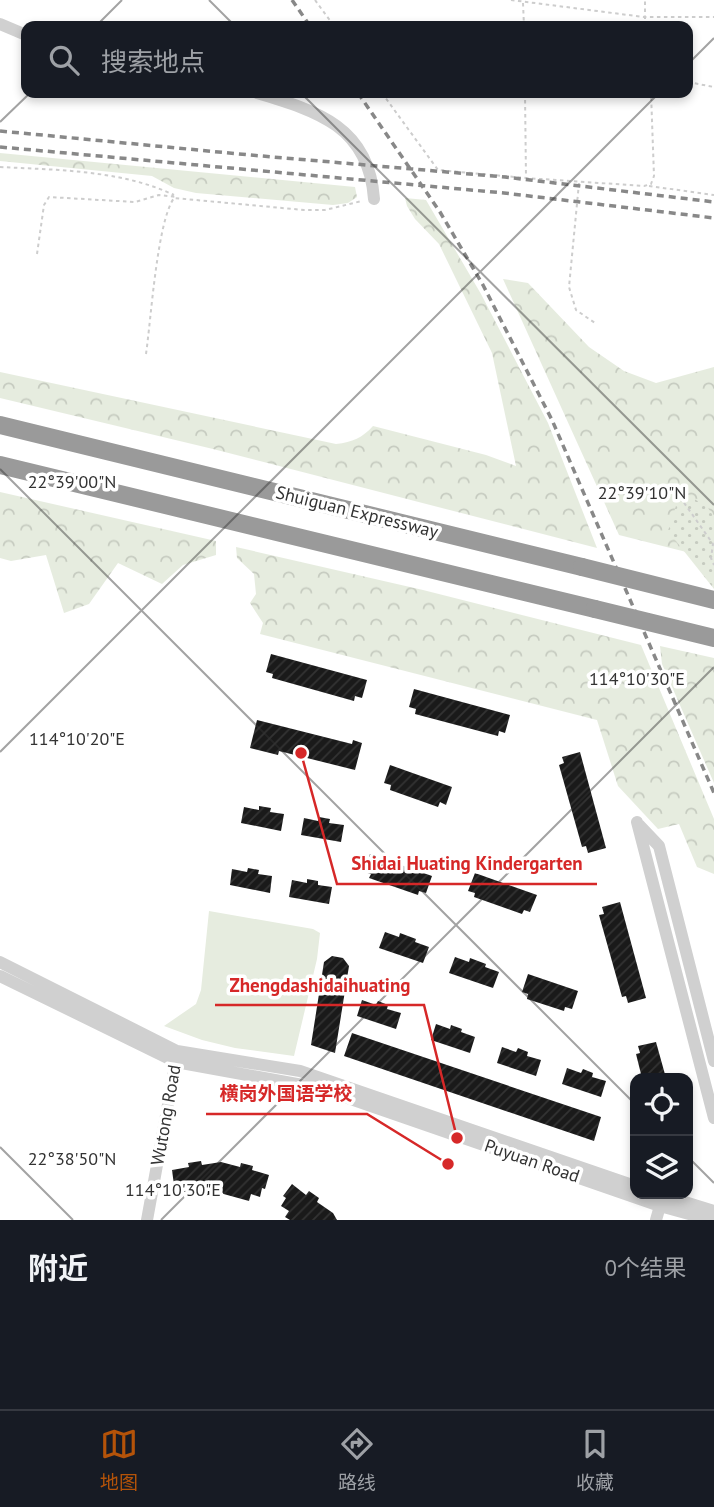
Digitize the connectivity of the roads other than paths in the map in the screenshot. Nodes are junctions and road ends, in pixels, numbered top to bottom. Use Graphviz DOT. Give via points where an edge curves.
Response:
graph roads {
  1 [pos="0,24"];
  2 [pos="21,34"];
  3 [pos="271,98"];
  4 [pos="374,199"];
  5 [pos="0,425"];
  6 [pos="0,465"];
  7 [pos="714,600"];
  8 [pos="714,638"];
  9 [pos="0,962"];
  10 [pos="0,976"];
  11 [pos="176,1056"];
  12 [pos="714,1062"];
  13 [pos="714,1118"];
  14 [pos="630,1184"];
  15 [pos="630,1189"];
  16 [pos="661,1199"];
  17 [pos="714,1211"];
  18 [pos="147,1220"];
  19 [pos="656,1220"];
  20 [pos="710,1220"];
  1 -- 2 [label="street"];
  3 -- 4 [label="street" via="309,111 342,130 366,158"];
  5 -- 7 [label="highway, Shuiguan Expressway, bridge"];
  6 -- 8 [label="highway, bridge"];
  9 -- 11 [label="street, Puyuan Road"];
  10 -- 11 [label="street, Puyuan Road"];
  11 -- 14 [label="street, Puyuan Road" via="300,1071"];
  11 -- 15 [label="street, Puyuan Road" via="319,1088"];
  11 -- 18 [label="street, Wutong Road"];
  12 -- 13 [label="street" via="659,846 637,822"];
  16 -- 17 [label="street, Puyuan Road"];
  16 -- 19 [label="street"];
  16 -- 20 [label="street, Puyuan Road"];
}
